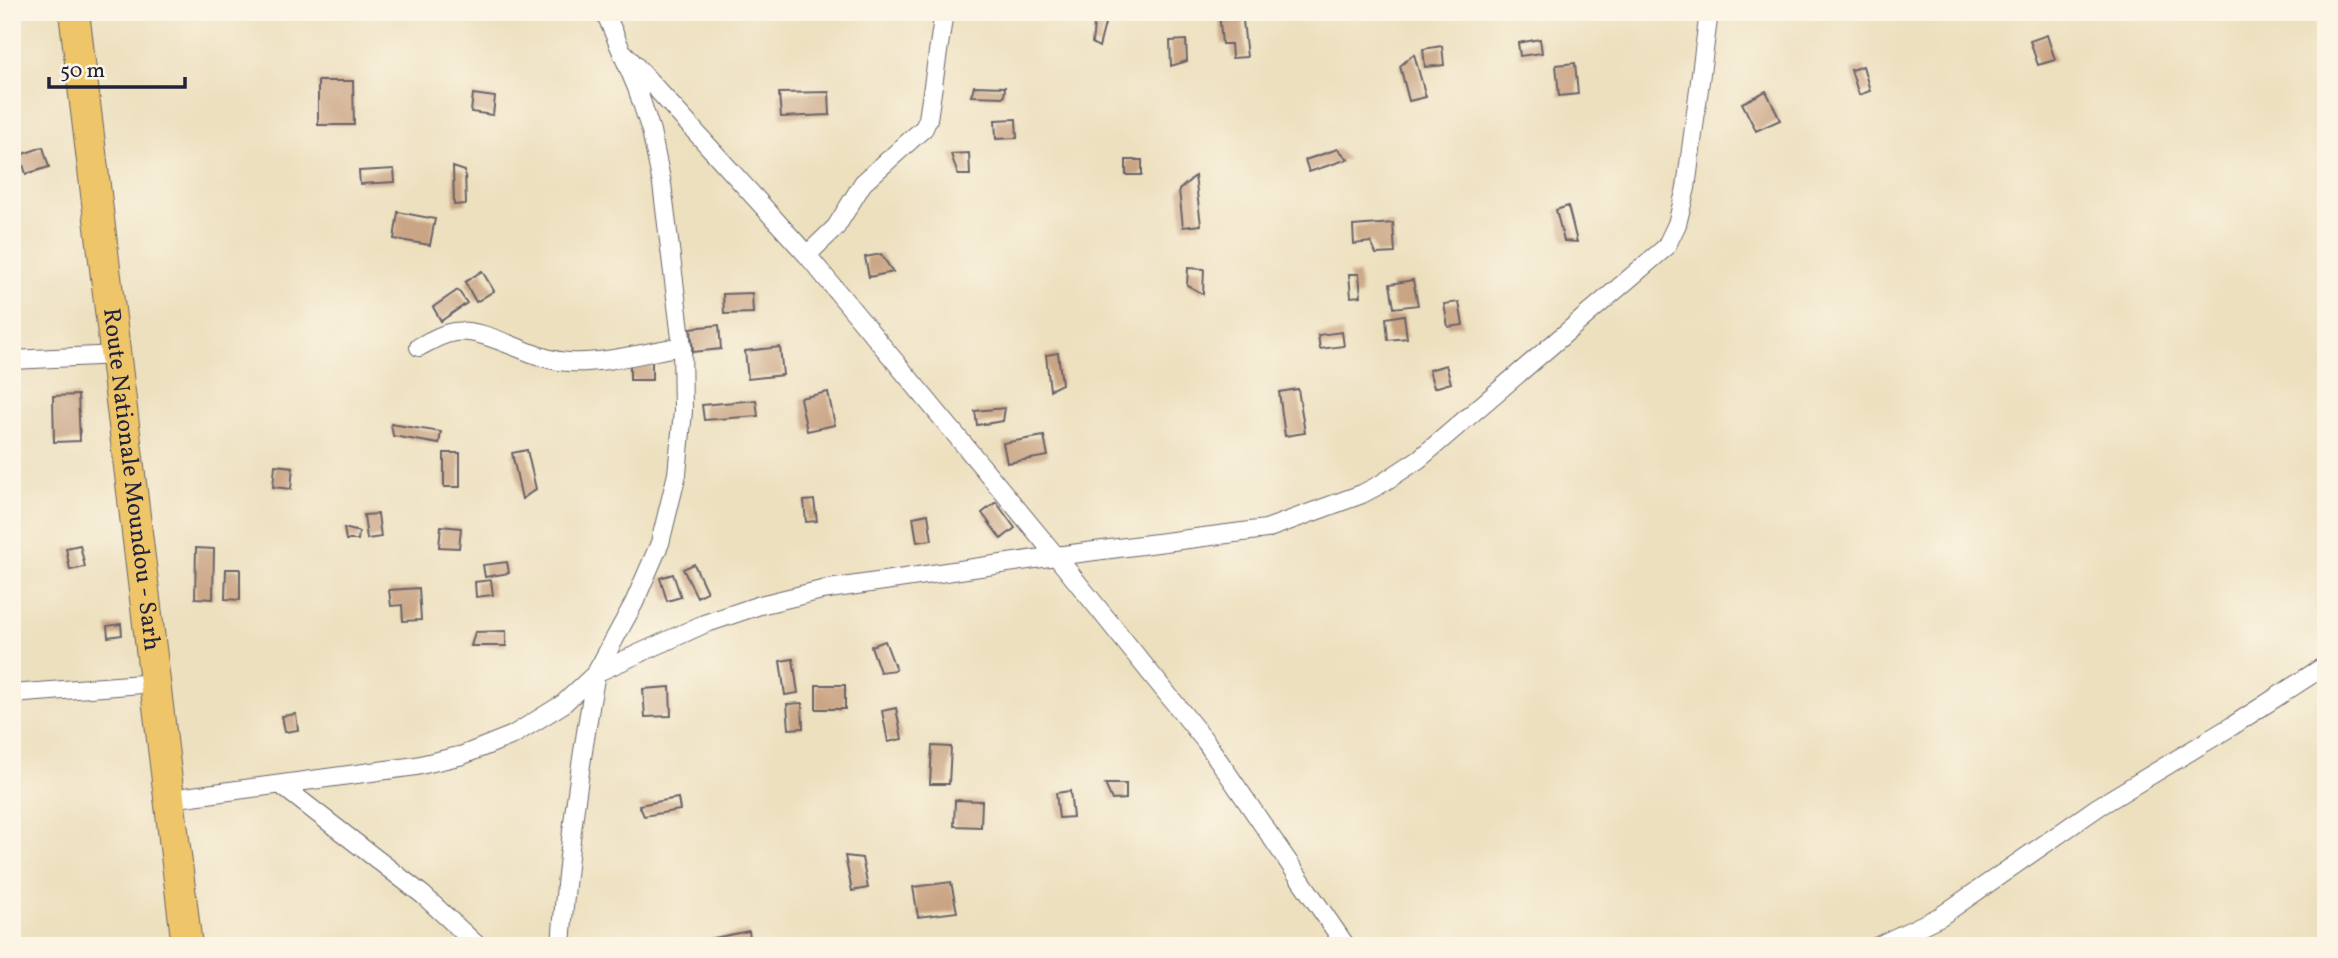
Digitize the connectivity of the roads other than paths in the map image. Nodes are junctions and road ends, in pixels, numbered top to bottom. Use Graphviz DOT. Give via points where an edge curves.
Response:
graph roads {
  1 [pos="74,12"];
  2 [pos="605,12"];
  3 [pos="944,12"];
  4 [pos="1709,12"];
  5 [pos="624,53"];
  6 [pos="807,255"];
  7 [pos="682,346"];
  8 [pos="419,347"];
  9 [pos="117,355"];
  10 [pos="12,360"];
  11 [pos="1056,556"];
  12 [pos="2326,665"];
  13 [pos="596,673"];
  14 [pos="155,683"];
  15 [pos="12,694"];
  16 [pos="281,785"];
  17 [pos="170,799"];
  18 [pos="187,946"];
  19 [pos="478,946"];
  20 [pos="561,946"];
  21 [pos="1346,946"];
  22 [pos="1878,946"];
  1 -- 9 [label="highway, Route Nationale Moundou - Sarh"];
  2 -- 5 [label="street"];
  3 -- 6 [label="street" via="924,128 863,183 836,227"];
  4 -- 11 [label="street" via="1686,188 1666,247 1427,453 1362,494 1266,529"];
  5 -- 6 [label="street"];
  5 -- 7 [label="street" via="651,131 662,184"];
  6 -- 11 [label="street"];
  7 -- 8 [label="street" via="584,362 549,359 471,332 453,332"];
  7 -- 13 [label="street" via="683,411 677,474 660,543"];
  9 -- 10 [label="street"];
  9 -- 14 [label="highway, Route Nationale Moundou - Sarh"];
  11 -- 13 [label="street" via="822,590 760,605 704,624"];
  11 -- 21 [label="street" via="1206,742"];
  12 -- 22 [label="street" via="2098,807 1941,916"];
  13 -- 16 [label="street" via="563,704 513,735 463,755"];
  13 -- 20 [label="street" via="581,762"];
  14 -- 15 [label="street"];
  14 -- 17 [label="highway, Route Nationale Moundou - Sarh"];
  16 -- 17 [label="street"];
  16 -- 19 [label="street" via="423,895"];
  17 -- 18 [label="highway, Route Nationale Moundou - Sarh"];
}
